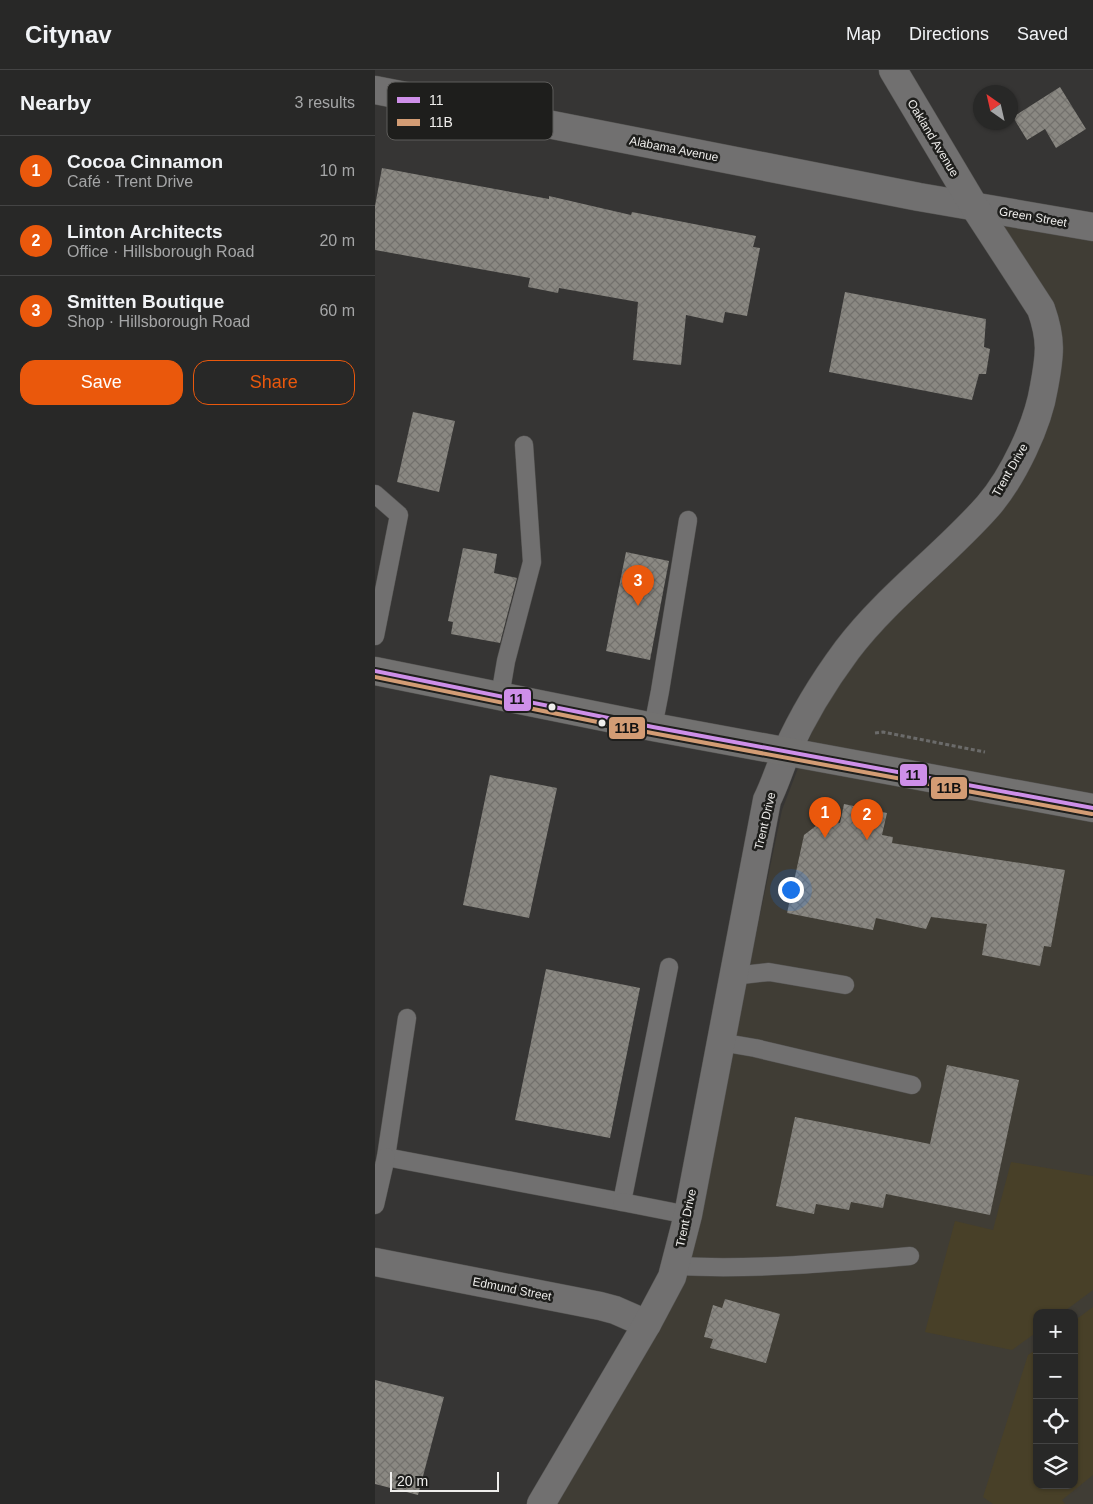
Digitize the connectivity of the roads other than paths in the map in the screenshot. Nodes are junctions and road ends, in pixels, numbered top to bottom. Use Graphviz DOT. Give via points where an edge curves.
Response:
graph roads {
  1 [pos="893,70"];
  2 [pos="553,125"];
  3 [pos="973,206"];
  4 [pos="1093,227"];
  5 [pos="524,445"];
  6 [pos="375,494"];
  7 [pos="688,520"];
  8 [pos="375,636"];
  9 [pos="375,671"];
  10 [pos="499,696"];
  11 [pos="653,727"];
  12 [pos="787,751"];
  13 [pos="1093,808"];
  14 [pos="669,967"];
  15 [pos="733,976"];
  16 [pos="845,985"];
  17 [pos="407,1018"];
  18 [pos="720,1042"];
  19 [pos="912,1085"];
  20 [pos="386,1157"];
  21 [pos="622,1202"];
  22 [pos="375,1205"];
  23 [pos="688,1215"];
  24 [pos="910,1256"];
  25 [pos="375,1262"];
  26 [pos="676,1266"];
  27 [pos="647,1324"];
  28 [pos="541,1504"];
  1 -- 3 [label="street, Oakland Avenue"];
  2 -- 3 [label="street, Alabama Avenue"];
  3 -- 4 [label="street, Green Street"];
  3 -- 12 [label="street, Trent Drive" via="1029,289 1047,325 1048,368 1035,423 1010,474 989,504 847,649 820,689"];
  5 -- 10 [label="lane" via="532,562"];
  6 -- 8 [label="lane" via="399,516"];
  7 -- 11 [label="lane"];
  9 -- 10 [label="main road"];
  10 -- 11 [label="main road"];
  11 -- 12 [label="main road"];
  12 -- 13 [label="main road"];
  12 -- 15 [label="street, Trent Drive" via="767,800"];
  14 -- 21 [label="lane"];
  15 -- 16 [label="lane" via="769,972"];
  15 -- 18 [label="street, Trent Drive"];
  17 -- 20 [label="lane"];
  18 -- 19 [label="lane"];
  18 -- 23 [label="street, Trent Drive"];
  20 -- 21 [label="lane"];
  20 -- 22 [label="lane"];
  21 -- 23 [label="lane"];
  23 -- 26 [label="street, Trent Drive"];
  24 -- 26 [label="lane" via="776,1267"];
  25 -- 27 [label="street, Edmund Street" via="600,1306"];
  26 -- 27 [label="street, Trent Drive"];
  27 -- 28 [label="street, Trent Drive"];
}
